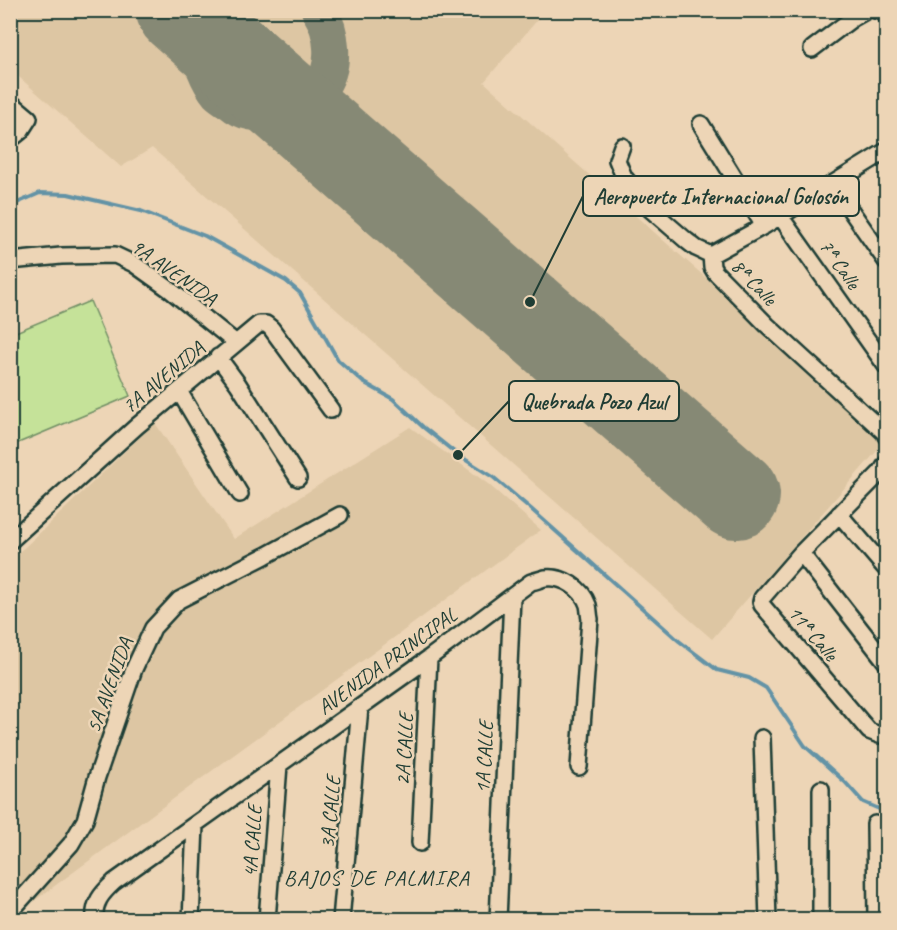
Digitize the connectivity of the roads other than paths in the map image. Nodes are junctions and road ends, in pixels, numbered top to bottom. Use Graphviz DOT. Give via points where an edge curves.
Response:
graph roads {
  1 [pos="867,10"];
  2 [pos="875,10"];
  3 [pos="886,16"];
  4 [pos="812,50"];
  5 [pos="10,102"];
  6 [pos="700,124"];
  7 [pos="10,140"];
  8 [pos="622,146"];
  9 [pos="885,154"];
  10 [pos="832,185"];
  11 [pos="780,216"];
  12 [pos="764,226"];
  13 [pos="711,255"];
  14 [pos="10,261"];
  15 [pos="886,261"];
  16 [pos="236,343"];
  17 [pos="218,357"];
  18 [pos="886,366"];
  19 [pos="179,390"];
  20 [pos="331,410"];
  21 [pos="886,436"];
  22 [pos="885,471"];
  23 [pos="298,478"];
  24 [pos="240,494"];
  25 [pos="839,514"];
  26 [pos="339,515"];
  27 [pos="10,541"];
  28 [pos="801,553"];
  29 [pos="886,569"];
  30 [pos="512,597"];
  31 [pos="429,658"];
  32 [pos="886,662"];
  33 [pos="360,707"];
  34 [pos="883,733"];
  35 [pos="762,738"];
  36 [pos="279,765"];
  37 [pos="579,767"];
  38 [pos="820,789"];
  39 [pos="875,824"];
  40 [pos="195,825"];
  41 [pos="420,843"];
  42 [pos="10,912"];
  43 [pos="95,920"];
  44 [pos="190,920"];
  45 [pos="267,920"];
  46 [pos="341,920"];
  47 [pos="498,920"];
  48 [pos="768,920"];
  49 [pos="821,920"];
  50 [pos="876,920"];
  1 -- 4 [label="street"];
  2 -- 3 [label="street"];
  5 -- 7 [label="street" via="29,118"];
  6 -- 12 [label="street"];
  8 -- 13 [label="street, 8ª Calle" via="617,160 624,177 650,209 696,248"];
  9 -- 10 [label="street"];
  10 -- 11 [label="street"];
  10 -- 15 [label="street"];
  11 -- 12 [label="street"];
  11 -- 18 [label="street, 7ª Calle"];
  12 -- 13 [label="street"];
  13 -- 21 [label="street, 8ª Calle" via="715,272"];
  14 -- 16 [label="street, 9A AVENIDA" via="115,255 152,277"];
  16 -- 17 [label="street, 7A AVENIDA"];
  16 -- 20 [label="street, 7A AVENIDA" via="259,324 272,328"];
  17 -- 19 [label="street, 7A AVENIDA"];
  17 -- 23 [label="street"];
  19 -- 24 [label="street"];
  19 -- 27 [label="street, 7A AVENIDA"];
  22 -- 25 [label="street"];
  25 -- 28 [label="street"];
  25 -- 29 [label="street"];
  26 -- 42 [label="street, 5A AVENIDA" via="179,600 153,628 134,669 85,820 71,844"];
  28 -- 32 [label="street"];
  28 -- 34 [label="street, 11ª Calle" via="761,603 869,731"];
  30 -- 31 [label="street, AVENIDA PRINCIPAL"];
  30 -- 37 [label="street, AVENIDA PRINCIPAL" via="531,582 555,578 577,588 587,603 590,636"];
  30 -- 47 [label="street, 1A CALLE"];
  31 -- 33 [label="street, AVENIDA PRINCIPAL"];
  31 -- 41 [label="street, 2A CALLE"];
  33 -- 36 [label="street, AVENIDA PRINCIPAL"];
  33 -- 46 [label="street, 3A CALLE"];
  35 -- 48 [label="street"];
  36 -- 40 [label="street, AVENIDA PRINCIPAL"];
  36 -- 45 [label="street, 4A CALLE"];
  38 -- 49 [label="street"];
  39 -- 50 [label="street"];
  40 -- 43 [label="street, AVENIDA PRINCIPAL" via="114,882 100,896"];
  40 -- 44 [label="street"];
}
